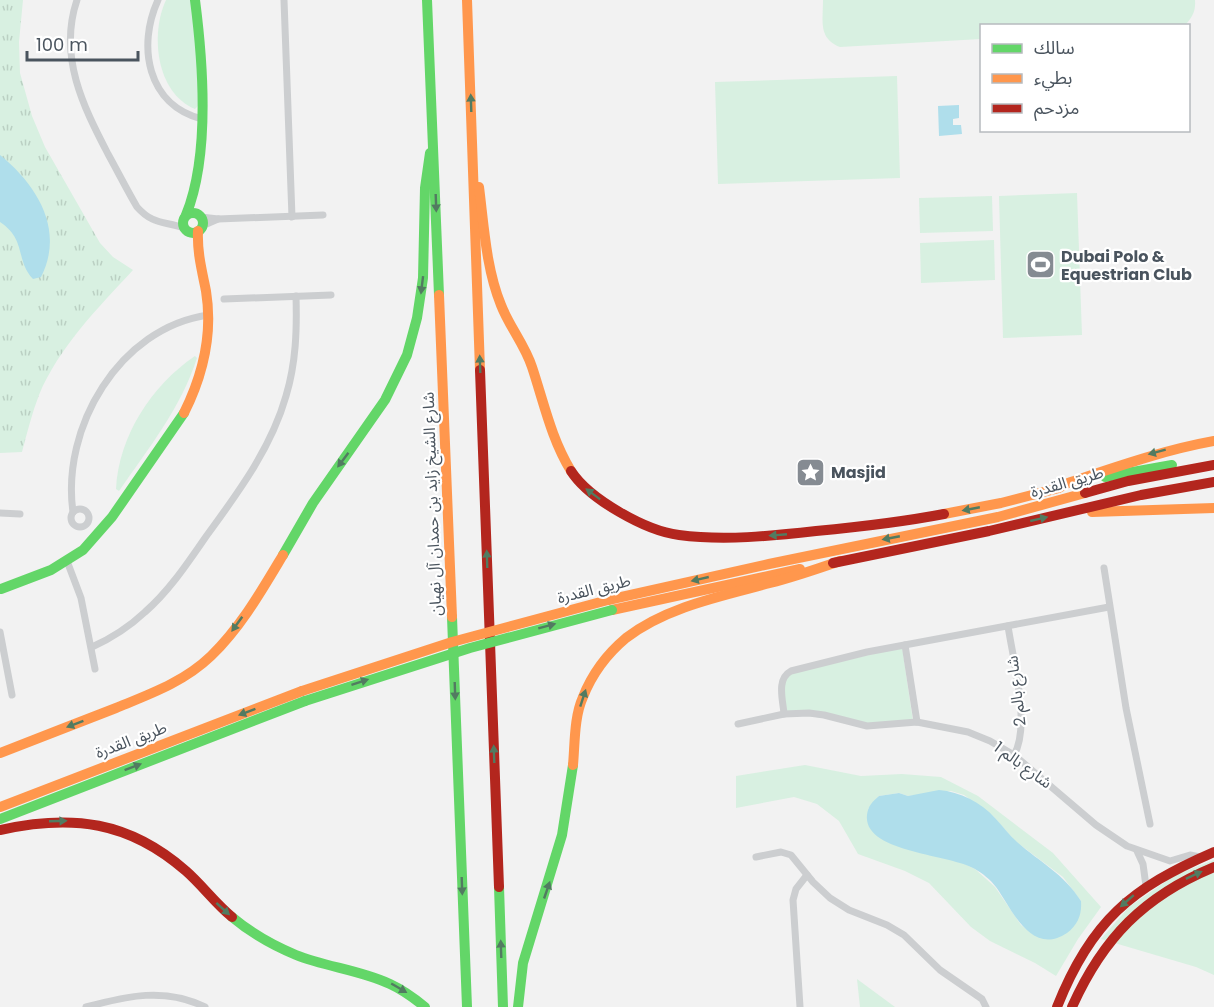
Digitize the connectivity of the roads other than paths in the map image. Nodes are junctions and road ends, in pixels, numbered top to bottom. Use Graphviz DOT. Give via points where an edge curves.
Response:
graph roads {
  1 [pos="77,0"];
  2 [pos="158,0"];
  3 [pos="195,0"];
  4 [pos="284,0"];
  5 [pos="427,0"];
  6 [pos="467,0"];
  7 [pos="202,119"];
  8 [pos="433,144"];
  9 [pos="473,161"];
  10 [pos="323,215"];
  11 [pos="292,217"];
  12 [pos="193,223"];
  13 [pos="331,295"];
  14 [pos="296,296"];
  15 [pos="224,299"];
  16 [pos="208,315"];
  17 [pos="1214,441"];
  18 [pos="1214,463"];
  19 [pos="1214,482"];
  20 [pos="1059,488"];
  21 [pos="1214,508"];
  22 [pos="73,512"];
  23 [pos="1068,512"];
  24 [pos="0,513"];
  25 [pos="20,514"];
  26 [pos="67,561"];
  27 [pos="840,561"];
  28 [pos="1104,568"];
  29 [pos="0,580"];
  30 [pos="19,580"];
  31 [pos="0,589"];
  32 [pos="610,605"];
  33 [pos="1110,607"];
  34 [pos="1008,626"];
  35 [pos="0,632"];
  36 [pos="905,645"];
  37 [pos="92,647"];
  38 [pos="2,657"];
  39 [pos="95,669"];
  40 [pos="12,694"];
  41 [pos="303,696"];
  42 [pos="784,714"];
  43 [pos="917,722"];
  44 [pos="738,724"];
  45 [pos="0,753"];
  46 [pos="1014,755"];
  47 [pos="0,807"];
  48 [pos="0,819"];
  49 [pos="1150,824"];
  50 [pos="0,830"];
  51 [pos="1137,851"];
  52 [pos="1214,852"];
  53 [pos="756,857"];
  54 [pos="1200,857"];
  55 [pos="1214,867"];
  56 [pos="807,875"];
  57 [pos="1146,886"];
  58 [pos="1089,942"];
  59 [pos="1073,1005"];
  60 [pos="86,1007"];
  61 [pos="205,1007"];
  62 [pos="425,1007"];
  63 [pos="467,1007"];
  64 [pos="503,1007"];
  65 [pos="518,1007"];
  66 [pos="800,1007"];
  67 [pos="986,1007"];
  68 [pos="1057,1007"];
  1 -- 12 [label="street" via="72,62 82,103 137,207 150,219 172,225"];
  2 -- 7 [label="street" via="147,43 154,77 170,103"];
  3 -- 7 [label="main road" via="202,58"];
  4 -- 11 [label="street"];
  5 -- 8 [label="main road, شارع الشيخ زايد بن حمدان آل نهيان"];
  9 -- 6 [label="main road, one-way"];
  7 -- 12 [label="main road"];
  8 -- 45 [label="main road, one-way" via="424,183 422,290 405,361 383,406 323,488 249,608 210,657 173,684"];
  8 -- 63 [label="main road, شارع الشيخ زايد بن حمدان آل نهيان, one-way"];
  20 -- 9 [label="main road, طريق القدرة, one-way" via="923,518 771,536 677,535 623,513 581,484 556,445 531,364 501,306 491,277"];
  64 -- 9 [label="main road, one-way"];
  10 -- 11 [label="street"];
  11 -- 12 [label="street"];
  12 -- 16 [label="main road"];
  13 -- 14 [label="street"];
  14 -- 15 [label="street"];
  14 -- 37 [label="street" via="292,374 278,420 254,468 162,595 128,627"];
  16 -- 22 [label="street" via="184,320 154,335 128,356 104,387 85,419 75,449 70,481"];
  16 -- 26 [label="main road" via="202,369 181,420 98,534"];
  17 -- 20 [label="main road, طريق القدرة, one-way" via="1146,455"];
  18 -- 20 [label="main road" via="1190,462 1133,471"];
  18 -- 32 [label="main road, طريق القدرة, one-way" via="1128,481 976,522 769,564"];
  19 -- 23 [label="main road, طريق القدرة"];
  21 -- 23 [label="main road, طريق القدرة"];
  27 -- 23 [label="main road, طريق القدرة, one-way"];
  24 -- 25 [label="street"];
  26 -- 30 [label="main road"];
  26 -- 37 [label="street" via="81,598"];
  27 -- 32 [label="main road, طريق القدرة"];
  65 -- 27 [label="main road, one-way" via="530,942 566,816 580,705 598,666 633,633 674,611 801,576"];
  28 -- 33 [label="street"];
  29 -- 30 [label="main road"];
  29 -- 31 [label="main road"];
  30 -- 31 [label="main road"];
  32 -- 41 [label="main road, طريق القدرة, bridge"];
  33 -- 34 [label="street"];
  33 -- 49 [label="street"];
  34 -- 36 [label="street"];
  34 -- 46 [label="street, شارع بالم 2" via="1021,717 1021,738"];
  35 -- 38 [label="street"];
  36 -- 42 [label="street" via="787,672 781,684"];
  36 -- 43 [label="street"];
  37 -- 39 [label="street"];
  38 -- 40 [label="street"];
  41 -- 47 [label="main road, طريق القدرة, one-way"];
  48 -- 41 [label="main road, طريق القدرة, one-way"];
  42 -- 43 [label="street, شارع بالم 1" via="824,715 876,726"];
  42 -- 44 [label="street, شارع بالم 1"];
  43 -- 46 [label="street, شارع بالم 1" via="968,732"];
  46 -- 51 [label="street, شارع بالم 1" via="1096,825"];
  50 -- 62 [label="main road, one-way" via="72,821 102,824 129,834 168,857 227,914 264,940 307,959 389,982"];
  51 -- 54 [label="street, شارع بالم 1" via="1170,861"];
  51 -- 57 [label="street"];
  52 -- 54 [label="main road"];
  53 -- 56 [label="street" via="786,853 796,859"];
  54 -- 57 [label="main road"];
  59 -- 55 [label="main road, one-way" via="1092,965 1124,924 1161,893"];
  56 -- 66 [label="street" via="793,900"];
  56 -- 67 [label="street" via="839,905 904,936 940,970 982,999"];
  57 -- 58 [label="main road, one-way" via="1116,910"];
  58 -- 59 [label="main road" via="1067,996"];
  58 -- 68 [label="main road"];
  60 -- 61 [label="street" via="152,994 174,996"];
}
